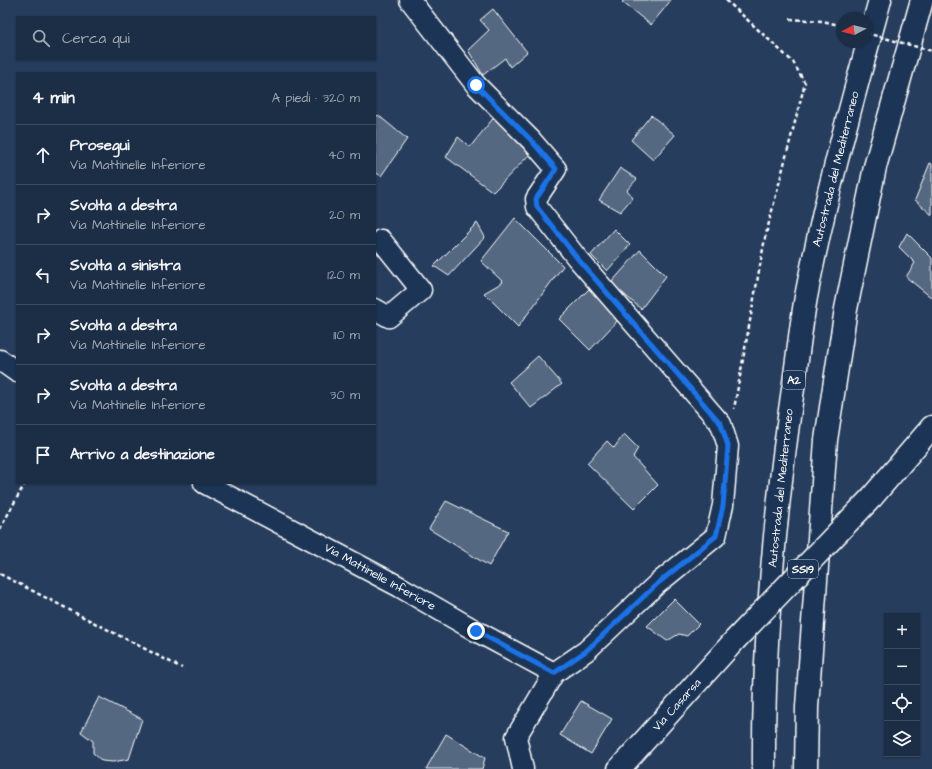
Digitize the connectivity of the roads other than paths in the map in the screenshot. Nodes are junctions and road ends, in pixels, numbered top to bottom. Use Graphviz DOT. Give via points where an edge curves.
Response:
graph roads {
  1 [pos="410,0"];
  2 [pos="880,0"];
  3 [pos="922,0"];
  4 [pos="381,240"];
  5 [pos="376,310"];
  6 [pos="0,360"];
  7 [pos="16,371"];
  8 [pos="932,427"];
  9 [pos="206,484"];
  10 [pos="554,673"];
  11 [pos="523,769"];
  12 [pos="618,769"];
  13 [pos="764,769"];
  14 [pos="806,769"];
  1 -- 10 [label="street" via="476,85 556,169 536,199 537,207 577,258 721,424 728,446 723,506 716,536 657,584 586,651"];
  2 -- 13 [label="main road, Autostrada del Mediterraneo / A2" via="837,156 805,305 774,536 763,708"];
  3 -- 14 [label="main road" via="875,167 844,317 826,447 807,707"];
  4 -- 5 [label="street" via="421,290 389,317"];
  6 -- 7 [label="street"];
  8 -- 12 [label="main road, Via Casarsa / SS19, bridge" via="872,497 735,640"];
  9 -- 10 [label="street, Via Mattinelle Inferiore" via="400,587"];
  10 -- 11 [label="street" via="516,737"];
}
